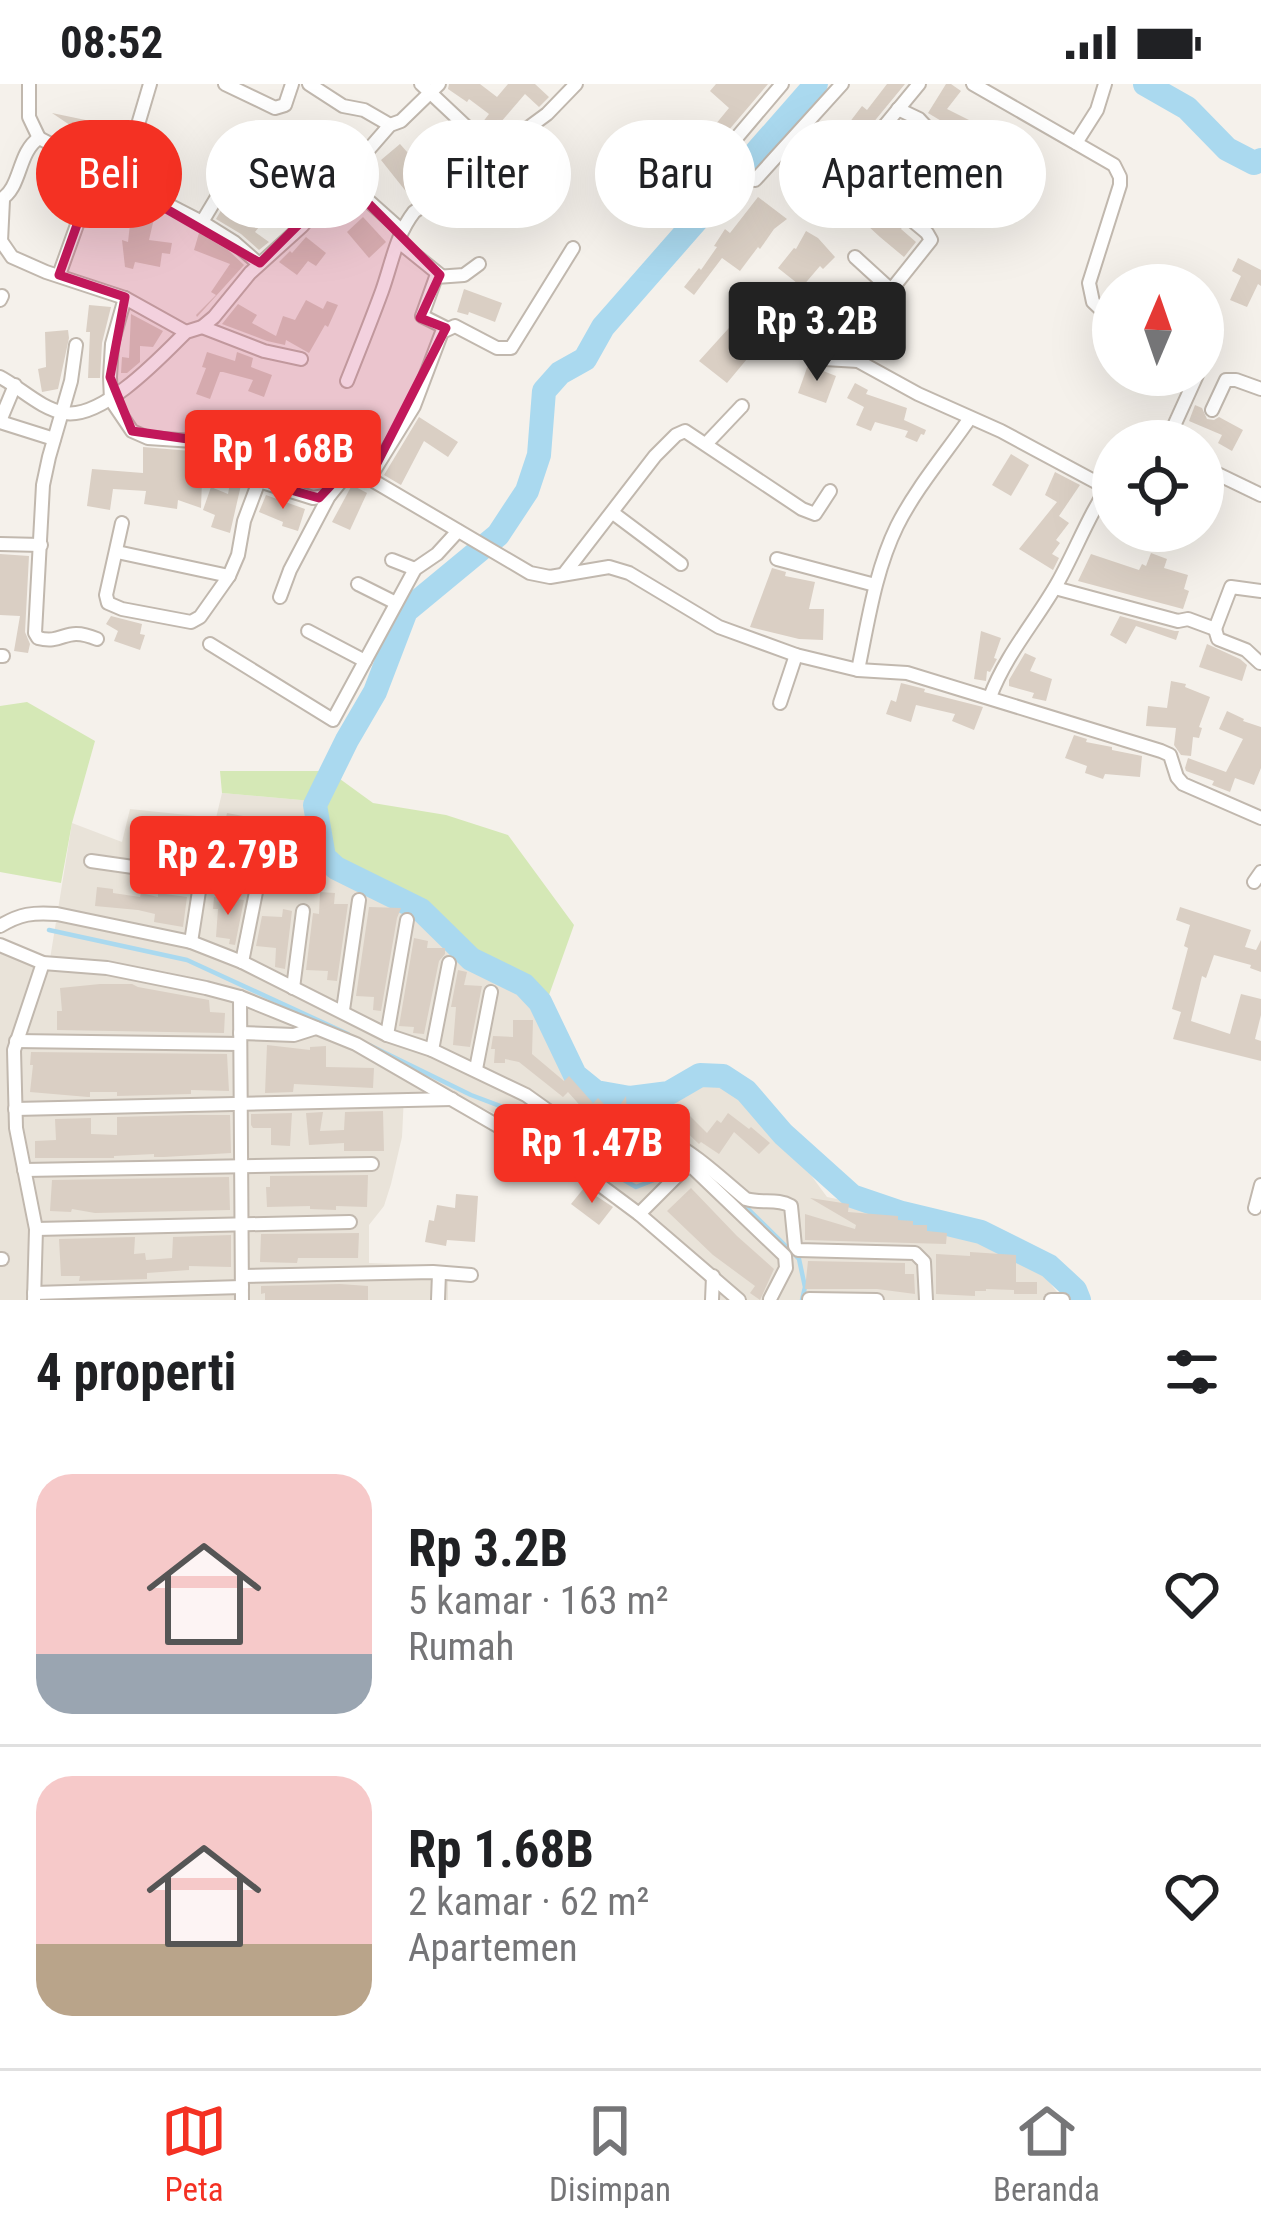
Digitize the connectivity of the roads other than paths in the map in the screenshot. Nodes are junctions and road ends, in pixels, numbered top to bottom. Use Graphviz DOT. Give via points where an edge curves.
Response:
graph roads {
  1 [pos="29,84"];
  2 [pos="150,84"];
  3 [pos="225,84"];
  4 [pos="292,84"];
  5 [pos="308,84"];
  6 [pos="576,84"];
  7 [pos="782,84"];
  8 [pos="842,84"];
  9 [pos="919,84"];
  10 [pos="973,84"];
  11 [pos="430,87"];
  12 [pos="1100,87"];
  13 [pos="898,109"];
  14 [pos="139,120"];
  15 [pos="461,120"];
  16 [pos="751,120"];
  17 [pos="889,120"];
  18 [pos="919,120"];
  19 [pos="390,125"];
  20 [pos="36,132"];
  21 [pos="379,138"];
  22 [pos="36,139"];
  23 [pos="1076,143"];
  24 [pos="755,180"];
  25 [pos="2,200"];
  26 [pos="182,212"];
  27 [pos="206,215"];
  28 [pos="379,215"];
  29 [pos="202,222"];
  30 [pos="76,228"];
  31 [pos="300,228"];
  32 [pos="921,228"];
  33 [pos="399,236"];
  34 [pos="573,248"];
  35 [pos="855,257"];
  36 [pos="259,264"];
  37 [pos="479,264"];
  38 [pos="1095,264"];
  39 [pos="59,275"];
  40 [pos="440,275"];
  41 [pos="891,290"];
  42 [pos="125,298"];
  43 [pos="202,327"];
  44 [pos="446,328"];
  45 [pos="186,332"];
  46 [pos="76,345"];
  47 [pos="301,359"];
  48 [pos="825,359"];
  49 [pos="858,361"];
  50 [pos="0,376"];
  51 [pos="347,381"];
  52 [pos="15,385"];
  53 [pos="1261,389"];
  54 [pos="111,400"];
  55 [pos="742,406"];
  56 [pos="1212,410"];
  57 [pos="62,412"];
  58 [pos="970,418"];
  59 [pos="0,421"];
  60 [pos="54,439"];
  61 [pos="706,444"];
  62 [pos="1092,476"];
  63 [pos="370,477"];
  64 [pos="1224,477"];
  65 [pos="259,481"];
  66 [pos="830,491"];
  67 [pos="330,495"];
  68 [pos="1261,495"];
  69 [pos="613,513"];
  70 [pos="1092,518"];
  71 [pos="122,523"];
  72 [pos="458,531"];
  73 [pos="0,544"];
  74 [pos="41,544"];
  75 [pos="117,552"];
  76 [pos="777,559"];
  77 [pos="392,560"];
  78 [pos="681,564"];
  79 [pos="415,569"];
  80 [pos="563,575"];
  81 [pos="229,576"];
  82 [pos="358,584"];
  83 [pos="875,585"];
  84 [pos="1055,588"];
  85 [pos="1261,592"];
  86 [pos="280,597"];
  87 [pos="396,603"];
  88 [pos="1216,628"];
  89 [pos="308,632"];
  90 [pos="98,639"];
  91 [pos="210,644"];
  92 [pos="796,655"];
  93 [pos="365,661"];
  94 [pos="1260,662"];
  95 [pos="858,670"];
  96 [pos="990,697"];
  97 [pos="780,703"];
  98 [pos="1261,818"];
  99 [pos="208,834"];
  100 [pos="265,847"];
  101 [pos="92,861"];
  102 [pos="203,877"];
  103 [pos="359,900"];
  104 [pos="303,911"];
  105 [pos="407,920"];
  106 [pos="0,926"];
  107 [pos="191,942"];
  108 [pos="0,945"];
  109 [pos="242,962"];
  110 [pos="43,963"];
  111 [pos="448,963"];
  112 [pos="292,988"];
  113 [pos="491,992"];
  114 [pos="240,997"];
  115 [pos="343,1010"];
  116 [pos="317,1028"];
  117 [pos="387,1035"];
  118 [pos="240,1038"];
  119 [pos="16,1041"];
  120 [pos="432,1050"];
  121 [pos="476,1070"];
  122 [pos="453,1099"];
  123 [pos="241,1102"];
  124 [pos="15,1109"];
  125 [pos="372,1164"];
  126 [pos="240,1165"];
  127 [pos="24,1170"];
  128 [pos="1261,1184"];
  129 [pos="1255,1208"];
  130 [pos="639,1214"];
  131 [pos="350,1222"];
  132 [pos="240,1225"];
  133 [pos="36,1228"];
  134 [pos="439,1273"];
  135 [pos="471,1275"];
  136 [pos="713,1276"];
  137 [pos="242,1288"];
  138 [pos="34,1296"];
  139 [pos="808,1299"];
  140 [pos="438,1300"];
  141 [pos="712,1300"];
  142 [pos="740,1300"];
  143 [pos="770,1300"];
  144 [pos="877,1300"];
  145 [pos="926,1300"];
  1 -- 20 [label="street"];
  2 -- 14 [label="street"];
  3 -- 4 [label="street" via="274,108 282,108"];
  5 -- 19 [label="street"];
  6 -- 33 [label="street" via="414,212"];
  7 -- 16 [label="street"];
  8 -- 24 [label="street"];
  9 -- 13 [label="street"];
  10 -- 23 [label="street"];
  11 -- 15 [label="street"];
  11 -- 19 [label="street"];
  12 -- 23 [label="street" via="1097,110"];
  13 -- 17 [label="street"];
  13 -- 18 [label="street"];
  19 -- 21 [label="street"];
  22 -- 25 [label="street"];
  23 -- 38 [label="street" via="1120,177"];
  25 -- 39 [label="street" via="4,248"];
  26 -- 29 [label="street"];
  27 -- 29 [label="street"];
  28 -- 33 [label="street"];
  29 -- 36 [label="street"];
  30 -- 39 [label="street"];
  31 -- 36 [label="street"];
  32 -- 41 [label="street" via="931,240"];
  33 -- 40 [label="street"];
  33 -- 51 [label="street"];
  34 -- 44 [label="street" via="512,348"];
  35 -- 41 [label="street"];
  36 -- 43 [label="street"];
  37 -- 40 [label="street"];
  39 -- 42 [label="street"];
  40 -- 44 [label="street" via="422,316"];
  41 -- 49 [label="street"];
  42 -- 45 [label="street"];
  42 -- 54 [label="street" via="112,344"];
  43 -- 45 [label="street"];
  43 -- 47 [label="street"];
  44 -- 63 [label="street" via="414,406"];
  45 -- 54 [label="street"];
  46 -- 57 [label="street"];
  48 -- 49 [label="street"];
  49 -- 58 [label="street"];
  50 -- 52 [label="street"];
  52 -- 57 [label="street"];
  52 -- 59 [label="street"];
  53 -- 56 [label="street" via="1226,380"];
  54 -- 57 [label="street"];
  54 -- 65 [label="street" via="140,436 209,442"];
  55 -- 61 [label="street"];
  57 -- 60 [label="street"];
  58 -- 62 [label="street"];
  58 -- 83 [label="street" via="902,517"];
  59 -- 60 [label="street"];
  60 -- 74 [label="street"];
  61 -- 66 [label="street" via="815,514"];
  61 -- 69 [label="street" via="685,431 676,435"];
  63 -- 67 [label="street" via="350,473"];
  63 -- 72 [label="street"];
  64 -- 68 [label="street"];
  65 -- 67 [label="street" via="313,498"];
  65 -- 81 [label="street"];
  67 -- 86 [label="street"];
  69 -- 78 [label="street"];
  69 -- 80 [label="street"];
  70 -- 84 [label="street"];
  71 -- 75 [label="street"];
  72 -- 79 [label="street"];
  72 -- 80 [label="street" via="530,573"];
  73 -- 74 [label="street"];
  74 -- 90 [label="street" via="36,636"];
  75 -- 81 [label="street"];
  75 -- 81 [label="street" via="108,603 182,622 200,617"];
  76 -- 83 [label="street"];
  77 -- 79 [label="street"];
  79 -- 87 [label="street"];
  80 -- 92 [label="street" via="609,567 719,627"];
  82 -- 87 [label="street"];
  83 -- 95 [label="street"];
  84 -- 88 [label="street"];
  84 -- 96 [label="street"];
  85 -- 88 [label="street" via="1231,587"];
  87 -- 93 [label="street"];
  88 -- 94 [label="street" via="1218,639"];
  89 -- 93 [label="street"];
  91 -- 93 [label="street" via="333,720"];
  92 -- 95 [label="street"];
  92 -- 97 [label="street"];
  95 -- 96 [label="street" via="907,673"];
  96 -- 98 [label="street" via="1161,751 1183,784"];
  99 -- 102 [label="street"];
  100 -- 109 [label="street"];
  101 -- 102 [label="street"];
  102 -- 107 [label="street"];
  103 -- 115 [label="street"];
  104 -- 112 [label="street"];
  105 -- 117 [label="street"];
  106 -- 107 [label="street" via="34,912"];
  107 -- 109 [label="street"];
  108 -- 110 [label="street"];
  109 -- 112 [label="street"];
  110 -- 114 [label="street"];
  110 -- 119 [label="street"];
  111 -- 120 [label="street"];
  112 -- 115 [label="street"];
  113 -- 121 [label="street"];
  114 -- 116 [label="street"];
  114 -- 118 [label="street"];
  115 -- 117 [label="street"];
  116 -- 118 [label="street"];
  116 -- 122 [label="street"];
  117 -- 120 [label="street"];
  118 -- 119 [label="street"];
  118 -- 123 [label="street"];
  119 -- 124 [label="street"];
  120 -- 121 [label="street"];
  121 -- 145 [label="street" via="603,1146 673,1142 746,1199 788,1204 798,1250 915,1253"];
  122 -- 123 [label="street"];
  122 -- 130 [label="street"];
  123 -- 124 [label="street"];
  123 -- 126 [label="street"];
  124 -- 127 [label="street"];
  125 -- 126 [label="street"];
  126 -- 127 [label="street"];
  126 -- 132 [label="street"];
  127 -- 133 [label="street"];
  128 -- 129 [label="street"];
  130 -- 136 [label="street"];
  130 -- 143 [label="street" via="692,1167 784,1256"];
  131 -- 132 [label="street"];
  132 -- 133 [label="street"];
  132 -- 137 [label="street"];
  133 -- 138 [label="street"];
  134 -- 135 [label="street"];
  134 -- 137 [label="street"];
  134 -- 140 [label="street"];
  136 -- 141 [label="street"];
  136 -- 142 [label="street"];
  137 -- 138 [label="street"];
  139 -- 144 [label="street"];
}
